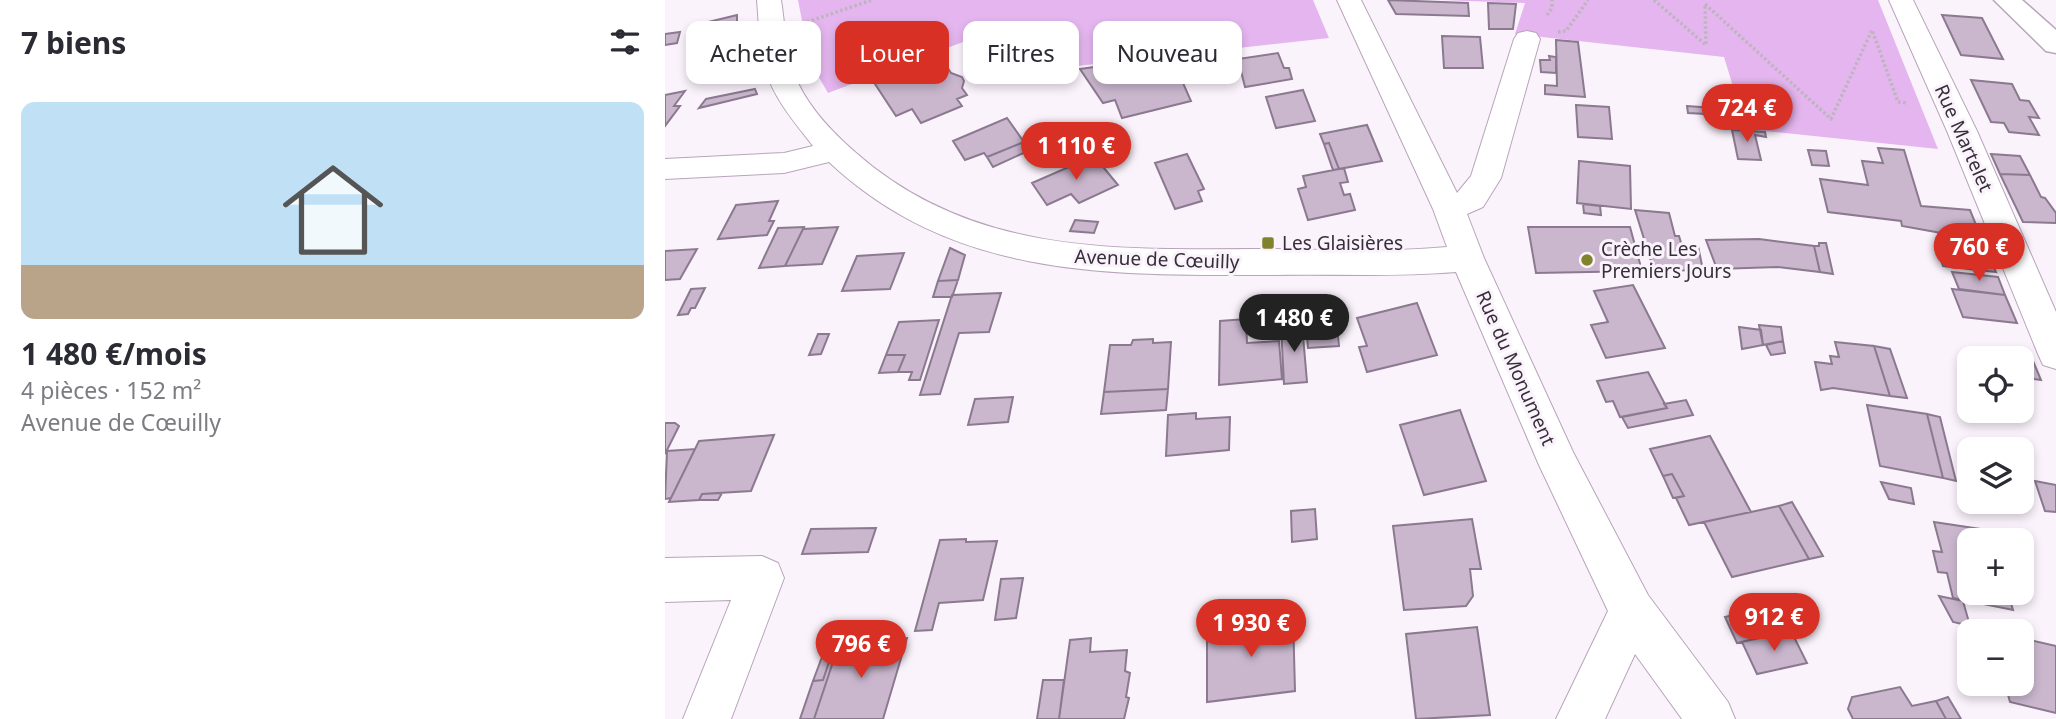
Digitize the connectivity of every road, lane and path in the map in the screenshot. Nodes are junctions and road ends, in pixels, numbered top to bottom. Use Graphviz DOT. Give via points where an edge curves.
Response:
graph roads {
  1 [pos="769,0"];
  2 [pos="872,0"];
  3 [pos="1349,0"];
  4 [pos="1552,0"];
  5 [pos="1588,0"];
  6 [pos="1654,0"];
  7 [pos="1901,0"];
  8 [pos="2007,0"];
  9 [pos="773,21"];
  10 [pos="810,21"];
  11 [pos="1539,32"];
  12 [pos="2056,45"];
  13 [pos="786,84"];
  14 [pos="1912,104"];
  15 [pos="834,151"];
  16 [pos="665,169"];
  17 [pos="1449,209"];
  18 [pos="1467,258"];
  19 [pos="2056,355"];
  20 [pos="665,580"];
  21 [pos="1632,611"];
  22 [pos="707,719"];
  23 [pos="1580,719"];
  24 [pos="1711,719"];
  1 -- 9 [label="street, Avenue de Cœuilly"];
  2 -- 10 [label="path"];
  3 -- 17 [label="street, Rue du Monument"];
  4 -- 11 [label="path"];
  5 -- 11 [label="path" via="1566,31"];
  6 -- 14 [label="path" via="1706,45 1705,4 1831,119 1872,30 1898,102"];
  7 -- 19 [label="street, Rue Martelet"];
  8 -- 12 [label="main road"];
  11 -- 17 [label="street" via="1486,178 1472,200"];
  13 -- 15 [label="street, Avenue de Cœuilly"];
  15 -- 16 [label="street" via="784,163"];
  15 -- 18 [label="street, Avenue de Cœuilly" via="911,206 975,236 1042,254 1139,262"];
  17 -- 18 [label="street, Rue du Monument"];
  18 -- 21 [label="street, Rue du Monument" via="1559,465"];
  20 -- 22 [label="street" via="762,578"];
  21 -- 23 [label="street"];
  21 -- 24 [label="street, Rue du Monument"];
}
